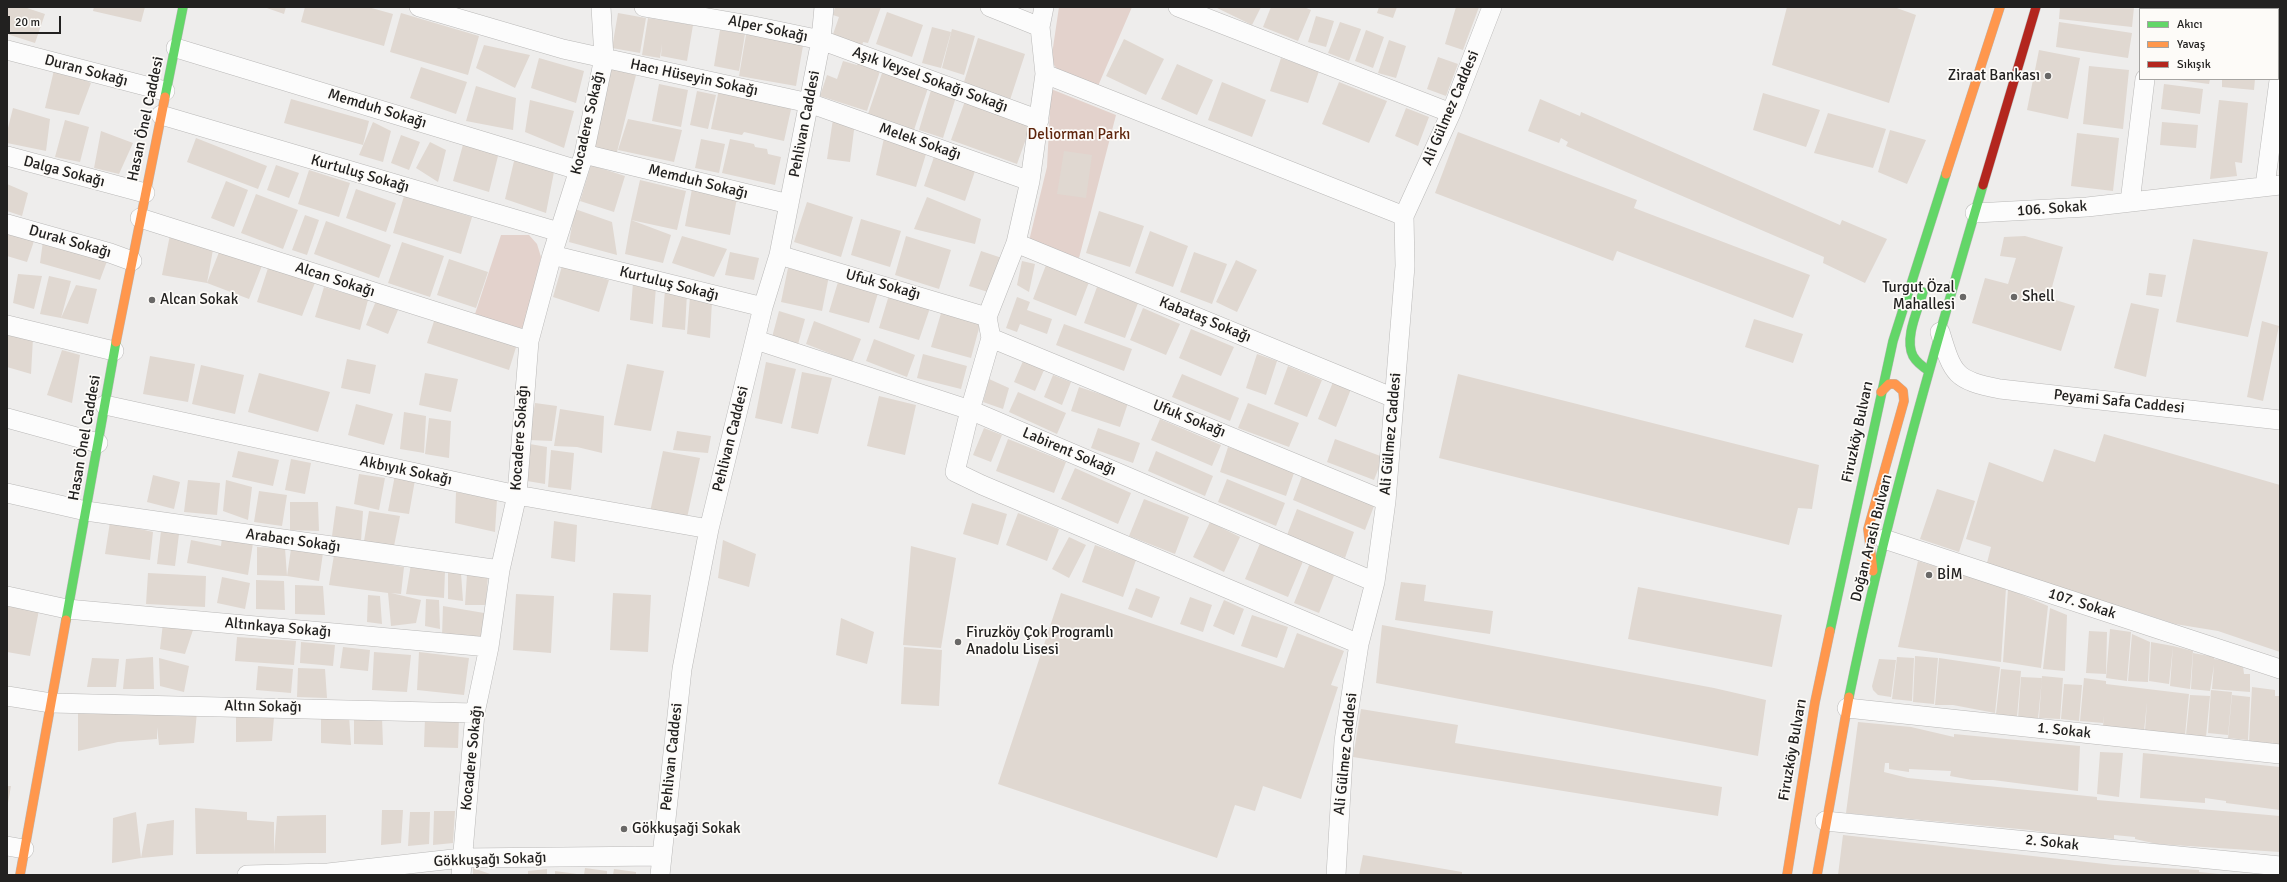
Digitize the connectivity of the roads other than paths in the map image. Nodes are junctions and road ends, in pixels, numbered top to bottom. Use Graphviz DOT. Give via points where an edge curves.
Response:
graph roads {
  1 [pos="183,7"];
  2 [pos="418,7"];
  3 [pos="602,7"];
  4 [pos="644,7"];
  5 [pos="824,7"];
  6 [pos="990,7"];
  7 [pos="1044,7"];
  8 [pos="1178,7"];
  9 [pos="1492,7"];
  10 [pos="2000,7"];
  11 [pos="2036,7"];
  12 [pos="1040,27"];
  13 [pos="821,40"];
  14 [pos="176,48"];
  15 [pos="7,50"];
  16 [pos="604,58"];
  17 [pos="2280,73"];
  18 [pos="1044,74"];
  19 [pos="2144,80"];
  20 [pos="165,91"];
  21 [pos="809,103"];
  22 [pos="1451,113"];
  23 [pos="161,115"];
  24 [pos="1040,120"];
  25 [pos="7,156"];
  26 [pos="581,162"];
  27 [pos="1030,181"];
  28 [pos="2273,185"];
  29 [pos="145,193"];
  30 [pos="2130,202"];
  31 [pos="789,204"];
  32 [pos="1975,214"];
  33 [pos="1404,216"];
  34 [pos="140,218"];
  35 [pos="1932,219"];
  36 [pos="7,224"];
  37 [pos="559,232"];
  38 [pos="1016,243"];
  39 [pos="1931,253"];
  40 [pos="552,255"];
  41 [pos="779,255"];
  42 [pos="132,261"];
  43 [pos="1925,282"];
  44 [pos="763,307"];
  45 [pos="987,317"];
  46 [pos="7,324"];
  47 [pos="1940,332"];
  48 [pos="992,338"];
  49 [pos="756,340"];
  50 [pos="529,341"];
  51 [pos="114,351"];
  52 [pos="1929,371"];
  53 [pos="1960,376"];
  54 [pos="1881,392"];
  55 [pos="1394,398"];
  56 [pos="105,405"];
  57 [pos="970,410"];
  58 [pos="7,418"];
  59 [pos="2280,420"];
  60 [pos="98,443"];
  61 [pos="7,493"];
  62 [pos="516,495"];
  63 [pos="1386,501"];
  64 [pos="86,511"];
  65 [pos="708,529"];
  66 [pos="1884,539"];
  67 [pos="500,570"];
  68 [pos="1375,582"];
  69 [pos="1875,582"];
  70 [pos="7,596"];
  71 [pos="66,609"];
  72 [pos="1359,644"];
  73 [pos="490,647"];
  74 [pos="2280,669"];
  75 [pos="7,696"];
  76 [pos="51,703"];
  77 [pos="1847,708"];
  78 [pos="475,713"];
  79 [pos="2280,754"];
  80 [pos="1825,821"];
  81 [pos="16,848"];
  82 [pos="661,856"];
  83 [pos="2280,866"];
  84 [pos="462,867"];
  85 [pos="328,874"];
  86 [pos="20,875"];
  87 [pos="247,875"];
  88 [pos="660,875"];
  89 [pos="1336,875"];
  90 [pos="1787,875"];
  91 [pos="1817,875"];
  1 -- 14 [label="main road, Hasan Önel Caddesi"];
  2 -- 16 [label="street, Hacı Hüseyin Sokağı" via="563,49"];
  3 -- 16 [label="street, Kocadere Sokağı"];
  4 -- 13 [label="street, Alper Sokağı" via="748,24"];
  5 -- 13 [label="street, Pehlivan Caddesi"];
  6 -- 12 [label="street"];
  7 -- 12 [label="street"];
  8 -- 22 [label="street"];
  9 -- 22 [label="street, Ali Gülmez Caddesi"];
  10 -- 35 [label="main road, Firuzköy Bulvarı"];
  11 -- 32 [label="main road"];
  12 -- 18 [label="street"];
  13 -- 21 [label="street, Pehlivan Caddesi"];
  13 -- 24 [label="street, Aşık Veysel Sokağı Sokağı"];
  14 -- 20 [label="main road, Hasan Önel Caddesi"];
  14 -- 26 [label="street, Memduh Sokağı"];
  15 -- 20 [label="street, Duran Sokağı"];
  16 -- 21 [label="street, Hacı Hüseyin Sokağı"];
  16 -- 26 [label="street, Kocadere Sokağı"];
  17 -- 28 [label="street"];
  18 -- 24 [label="street"];
  18 -- 33 [label="street"];
  19 -- 30 [label="street"];
  20 -- 23 [label="main road, Hasan Önel Caddesi"];
  21 -- 27 [label="street, Melek Sokağı"];
  21 -- 31 [label="street, Pehlivan Caddesi"];
  22 -- 33 [label="street, Ali Gülmez Caddesi"];
  23 -- 29 [label="main road, Hasan Önel Caddesi"];
  23 -- 37 [label="street, Kurtuluş Sokağı"];
  24 -- 27 [label="street"];
  25 -- 29 [label="street, Dalga Sokağı"];
  26 -- 31 [label="street, Memduh Sokağı"];
  26 -- 37 [label="street, Kocadere Sokağı"];
  27 -- 38 [label="street"];
  28 -- 30 [label="street, 106. Sokak"];
  29 -- 34 [label="main road, Hasan Önel Caddesi"];
  30 -- 32 [label="street, 106. Sokak"];
  31 -- 41 [label="street, Pehlivan Caddesi"];
  32 -- 47 [label="main road, Doğan Araslı Bulvarı"];
  33 -- 55 [label="street, Ali Gülmez Caddesi" via="1405,266"];
  34 -- 42 [label="main road, Hasan Önel Caddesi"];
  34 -- 50 [label="street, Alcan Sokağı"];
  35 -- 39 [label="main road" via="1934,238"];
  35 -- 54 [label="main road, Firuzköy Bulvarı" via="1893,341"];
  36 -- 42 [label="street, Durak Sokağı"];
  37 -- 40 [label="street, Kocadere Sokağı"];
  38 -- 45 [label="street"];
  38 -- 55 [label="street, Kabataş Sokağı"];
  40 -- 44 [label="street, Kurtuluş Sokağı"];
  40 -- 50 [label="street, Kocadere Sokağı"];
  41 -- 44 [label="street, Pehlivan Caddesi"];
  41 -- 45 [label="street, Ufuk Sokağı"];
  42 -- 51 [label="main road, Hasan Önel Caddesi"];
  43 -- 52 [label="main road" via="1909,344 1918,363"];
  44 -- 49 [label="street, Pehlivan Caddesi"];
  45 -- 48 [label="street"];
  46 -- 51 [label="street"];
  47 -- 52 [label="main road, Doğan Araslı Bulvarı"];
  47 -- 53 [label="street" via="1954,371"];
  48 -- 57 [label="street"];
  48 -- 63 [label="street, Ufuk Sokağı"];
  49 -- 57 [label="street, Labirent Sokağı"];
  49 -- 65 [label="street, Pehlivan Caddesi"];
  50 -- 62 [label="street, Kocadere Sokağı"];
  51 -- 56 [label="main road, Hasan Önel Caddesi"];
  52 -- 53 [label="street"];
  52 -- 66 [label="main road, Doğan Araslı Bulvarı"];
  53 -- 59 [label="street, Peyami Safa Caddesi" via="1977,385 2000,389"];
  54 -- 69 [label="main road" via="1889,384 1895,384 1903,391 1904,401 1868,529"];
  54 -- 90 [label="main road, Firuzköy Bulvarı" via="1815,702"];
  55 -- 63 [label="street, Ali Gülmez Caddesi"];
  56 -- 60 [label="main road, Hasan Önel Caddesi"];
  56 -- 62 [label="street, Akbıyık Sokağı"];
  57 -- 68 [label="street, Labirent Sokağı"];
  57 -- 72 [label="street" via="955,472"];
  58 -- 60 [label="street"];
  60 -- 64 [label="main road, Hasan Önel Caddesi"];
  61 -- 64 [label="street, Arabacı Sokağı"];
  62 -- 65 [label="street, Akbıyık Sokağı"];
  62 -- 67 [label="street, Kocadere Sokağı"];
  63 -- 68 [label="street, Ali Gülmez Caddesi"];
  64 -- 67 [label="street, Arabacı Sokağı"];
  64 -- 71 [label="main road, Hasan Önel Caddesi"];
  65 -- 82 [label="street, Pehlivan Caddesi" via="682,669"];
  66 -- 69 [label="main road, Doğan Araslı Bulvarı"];
  66 -- 74 [label="street, 107. Sokak"];
  67 -- 73 [label="street, Kocadere Sokağı"];
  68 -- 72 [label="street, Ali Gülmez Caddesi"];
  69 -- 77 [label="main road, Doğan Araslı Bulvarı"];
  70 -- 71 [label="street, Altınkaya Sokağı"];
  71 -- 73 [label="street, Altınkaya Sokağı"];
  71 -- 76 [label="main road, Hasan Önel Caddesi"];
  72 -- 89 [label="street, Ali Gülmez Caddesi" via="1344,741"];
  73 -- 78 [label="street, Kocadere Sokağı"];
  75 -- 76 [label="street, Altın Sokağı"];
  76 -- 78 [label="street, Altın Sokağı"];
  76 -- 81 [label="main road, Hasan Önel Caddesi"];
  77 -- 79 [label="street, 1. Sokak"];
  77 -- 80 [label="main road, Doğan Araslı Bulvarı"];
  78 -- 84 [label="street, Kocadere Sokağı"];
  80 -- 83 [label="street, 2. Sokak"];
  80 -- 91 [label="main road, Doğan Araslı Bulvarı"];
  81 -- 86 [label="main road, Hasan Önel Caddesi"];
  82 -- 84 [label="street, Gökkuşağı Sokağı"];
  82 -- 88 [label="street, Pehlivan Caddesi"];
  84 -- 85 [label="street, Gökkuşağı Sokağı"];
  85 -- 87 [label="street, Gökkuşağı Sokağı"];
}
